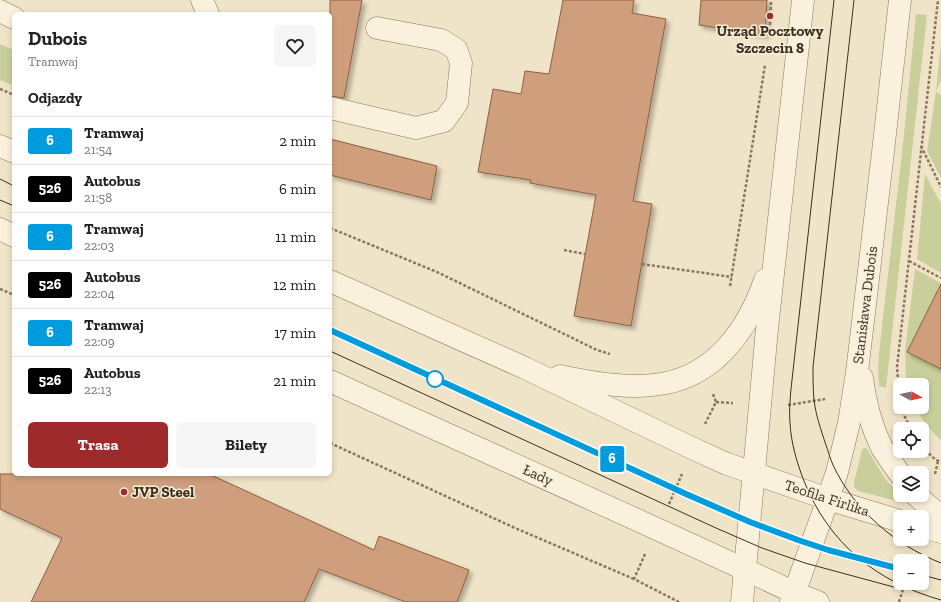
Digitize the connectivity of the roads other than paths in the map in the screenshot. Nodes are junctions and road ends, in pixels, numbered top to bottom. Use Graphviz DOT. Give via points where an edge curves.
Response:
graph roads {
  1 [pos="202,0"];
  2 [pos="803,0"];
  3 [pos="900,0"];
  4 [pos="0,11"];
  5 [pos="207,12"];
  6 [pos="12,17"];
  7 [pos="378,28"];
  8 [pos="332,108"];
  9 [pos="0,146"];
  10 [pos="12,151"];
  11 [pos="778,228"];
  12 [pos="0,229"];
  13 [pos="12,235"];
  14 [pos="332,282"];
  15 [pos="860,343"];
  16 [pos="525,368"];
  17 [pos="332,382"];
  18 [pos="895,466"];
  19 [pos="754,474"];
  20 [pos="828,500"];
  21 [pos="924,502"];
  22 [pos="941,517"];
  23 [pos="893,519"];
  24 [pos="929,529"];
  25 [pos="941,532"];
  26 [pos="746,569"];
  27 [pos="793,597"];
  28 [pos="742,602"];
  29 [pos="818,602"];
  1 -- 5 [label="street"];
  2 -- 11 [label="street"];
  3 -- 15 [label="street, Stanisława Dubois"];
  4 -- 6 [label="street"];
  7 -- 8 [label="street" via="441,40 456,49 461,63 457,103 444,121 416,128"];
  9 -- 10 [label="street"];
  11 -- 16 [label="street" via="761,292 748,319 718,357 695,373 676,381 638,386 583,381"];
  11 -- 19 [label="street"];
  12 -- 13 [label="street"];
  14 -- 16 [label="street"];
  15 -- 18 [label="street" via="861,369 871,421 882,447"];
  15 -- 20 [label="street, Stanisława Dubois" via="849,423"];
  16 -- 19 [label="street" via="694,449"];
  17 -- 26 [label="street, Łady"];
  19 -- 20 [label="street, Teofila Firlika"];
  19 -- 26 [label="street"];
  20 -- 23 [label="street, Teofila Firlika"];
  20 -- 27 [label="street, Stanisława Dubois"];
  21 -- 22 [label="street"];
  24 -- 25 [label="street"];
  26 -- 27 [label="street"];
  26 -- 28 [label="street"];
  27 -- 29 [label="street"];
}
